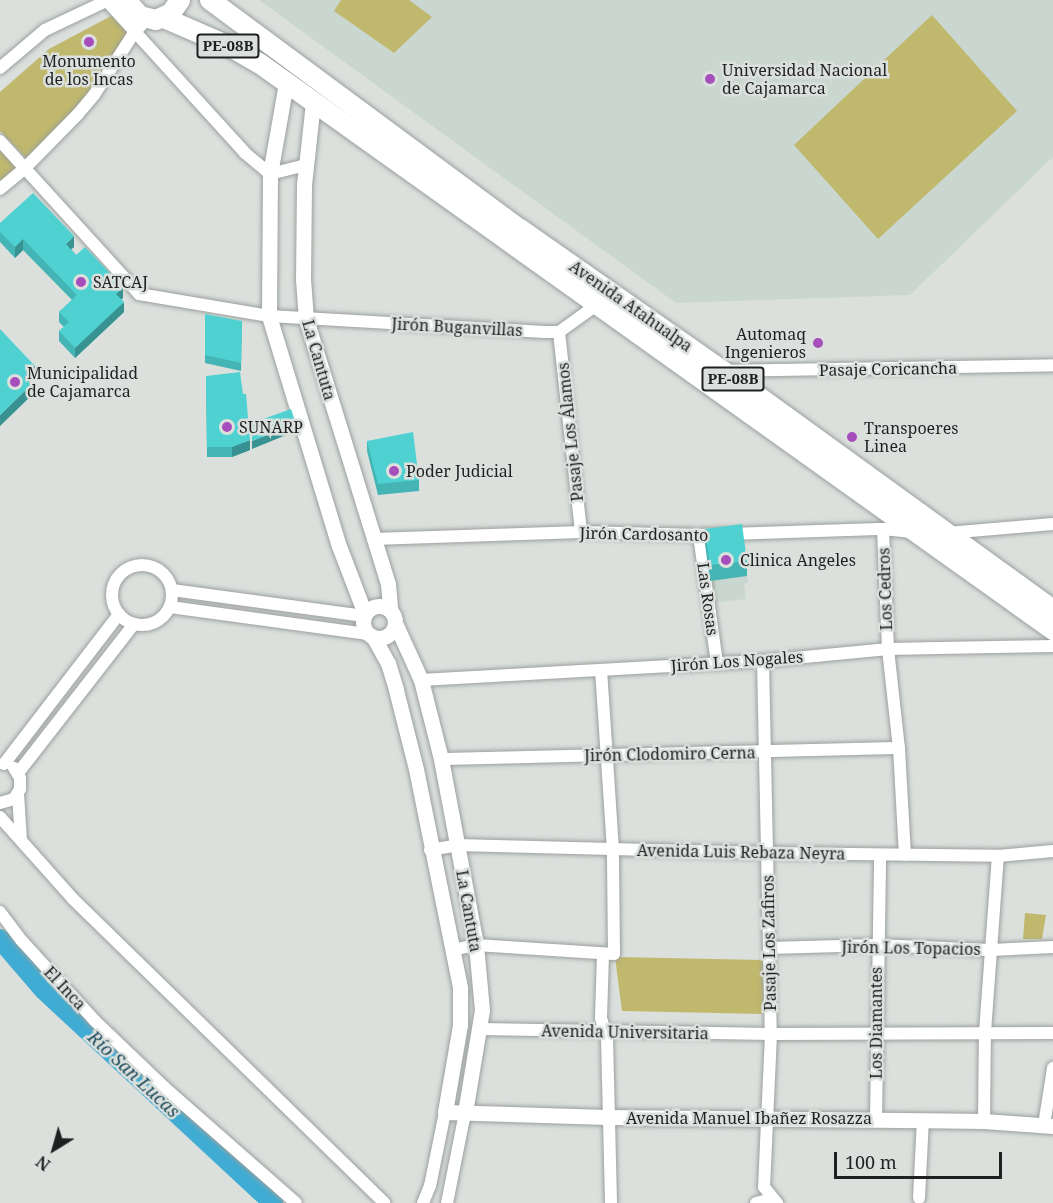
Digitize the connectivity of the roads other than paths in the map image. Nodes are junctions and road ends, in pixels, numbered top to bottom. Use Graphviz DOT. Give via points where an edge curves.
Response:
graph roads {
  1 [pos="106,0"];
  2 [pos="126,0"];
  3 [pos="180,0"];
  4 [pos="210,0"];
  5 [pos="148,23"];
  6 [pos="0,68"];
  7 [pos="286,84"];
  8 [pos="312,102"];
  9 [pos="0,141"];
  10 [pos="305,165"];
  11 [pos="25,168"];
  12 [pos="270,174"];
  13 [pos="0,189"];
  14 [pos="599,303"];
  15 [pos="269,316"];
  16 [pos="306,319"];
  17 [pos="559,332"];
  18 [pos="1053,365"];
  19 [pos="723,371"];
  20 [pos="1053,524"];
  21 [pos="883,529"];
  22 [pos="581,532"];
  23 [pos="914,532"];
  24 [pos="943,533"];
  25 [pos="699,535"];
  26 [pos="373,539"];
  27 [pos="172,590"];
  28 [pos="170,608"];
  29 [pos="390,609"];
  30 [pos="1053,610"];
  31 [pos="118,614"];
  32 [pos="364,615"];
  33 [pos="134,624"];
  34 [pos="396,625"];
  35 [pos="1053,630"];
  36 [pos="371,636"];
  37 [pos="1053,646"];
  38 [pos="888,649"];
  39 [pos="763,661"];
  40 [pos="717,663"];
  41 [pos="601,671"];
  42 [pos="421,680"];
  43 [pos="899,748"];
  44 [pos="765,752"];
  45 [pos="606,756"];
  46 [pos="441,759"];
  47 [pos="2,763"];
  48 [pos="18,773"];
  49 [pos="18,794"];
  50 [pos="0,803"];
  51 [pos="0,817"];
  52 [pos="21,840"];
  53 [pos="457,845"];
  54 [pos="430,850"];
  55 [pos="613,850"];
  56 [pos="1053,851"];
  57 [pos="767,854"];
  58 [pos="880,855"];
  59 [pos="905,855"];
  60 [pos="998,856"];
  61 [pos="0,912"];
  62 [pos="476,945"];
  63 [pos="876,945"];
  64 [pos="1053,947"];
  65 [pos="769,948"];
  66 [pos="452,950"];
  67 [pos="991,950"];
  68 [pos="608,954"];
  69 [pos="480,1029"];
  70 [pos="605,1032"];
  71 [pos="875,1032"];
  72 [pos="985,1032"];
  73 [pos="1053,1033"];
  74 [pos="771,1034"];
  75 [pos="1053,1068"];
  76 [pos="445,1112"];
  77 [pos="465,1113"];
  78 [pos="607,1117"];
  79 [pos="769,1118"];
  80 [pos="876,1119"];
  81 [pos="923,1120"];
  82 [pos="984,1121"];
  83 [pos="1049,1126"];
  84 [pos="919,1198"];
  85 [pos="774,1201"];
  86 [pos="296,1203"];
  87 [pos="384,1203"];
  88 [pos="423,1203"];
  89 [pos="447,1203"];
  90 [pos="611,1203"];
  91 [pos="756,1203"];
  1 -- 2 [label="street"];
  1 -- 5 [label="street"];
  1 -- 6 [label="street" via="45,30"];
  2 -- 5 [label="main road, PE-08B"];
  3 -- 5 [label="main road" via="177,7"];
  4 -- 19 [label="main road, Avenida Atahualpa / PE-08B" via="514,225"];
  5 -- 7 [label="main road, PE-08B" via="229,46"];
  5 -- 11 [label="street" via="94,95"];
  5 -- 12 [label="street" via="245,153"];
  7 -- 8 [label="main road, Avenida Atahualpa / PE-08B"];
  7 -- 12 [label="street, La Cantuta"];
  8 -- 10 [label="street, La Cantuta"];
  8 -- 14 [label="main road, Avenida Atahualpa / PE-08B"];
  9 -- 11 [label="street, Jirón Buganvillas"];
  10 -- 12 [label="street"];
  10 -- 16 [label="street, La Cantuta"];
  11 -- 13 [label="street"];
  11 -- 15 [label="street, Jirón Buganvillas" via="139,294"];
  12 -- 15 [label="street, La Cantuta"];
  14 -- 17 [label="street"];
  14 -- 23 [label="main road, Avenida Atahualpa / PE-08B"];
  15 -- 16 [label="street, Jirón Buganvillas"];
  15 -- 32 [label="street, La Cantuta"];
  16 -- 17 [label="street, Jirón Buganvillas"];
  16 -- 26 [label="street, La Cantuta"];
  17 -- 22 [label="street, Pasaje Los Álamos"];
  18 -- 19 [label="street, Pasaje Coricancha"];
  19 -- 24 [label="main road, Avenida Atahualpa / PE-08B"];
  20 -- 24 [label="street, Jirón Cardosanto"];
  21 -- 23 [label="street, Jirón Cardosanto"];
  21 -- 25 [label="street, Jirón Cardosanto"];
  21 -- 38 [label="street, Los Cedros"];
  22 -- 25 [label="street, Jirón Cardosanto"];
  22 -- 26 [label="street, Jirón Cardosanto"];
  23 -- 24 [label="street, Jirón Cardosanto"];
  23 -- 35 [label="main road, Avenida Atahualpa / PE-08B"];
  24 -- 30 [label="main road, Avenida Atahualpa / PE-08B"];
  25 -- 40 [label="street, Las Rosas"];
  26 -- 29 [label="street, La Cantuta" via="388,584"];
  27 -- 28 [label="street"];
  27 -- 31 [label="street" via="166,576 156,567 141,564 128,568 117,577 112,590"];
  27 -- 32 [label="street"];
  28 -- 33 [label="street" via="155,622"];
  28 -- 36 [label="street"];
  29 -- 32 [label="street" via="379,605"];
  29 -- 34 [label="street, La Cantuta"];
  31 -- 33 [label="street"];
  31 -- 47 [label="street"];
  32 -- 36 [label="street, La Cantuta" via="363,624"];
  33 -- 48 [label="street"];
  34 -- 36 [label="street" via="390,635"];
  34 -- 42 [label="street, La Cantuta"];
  36 -- 54 [label="street, La Cantuta" via="388,663 396,690 416,769"];
  37 -- 38 [label="street, Jirón Los Nogales"];
  38 -- 39 [label="street, Jirón Los Nogales"];
  38 -- 43 [label="street, Los Cedros"];
  39 -- 40 [label="street, Jirón Los Nogales"];
  39 -- 44 [label="street, Pasaje Los Zafiros"];
  40 -- 41 [label="street, Jirón Los Nogales"];
  41 -- 42 [label="street, Jirón Los Nogales"];
  41 -- 45 [label="street"];
  42 -- 46 [label="street, La Cantuta"];
  43 -- 44 [label="street, Jirón Clodomiro Cerna"];
  43 -- 59 [label="street, Los Cedros"];
  44 -- 45 [label="street, Jirón Clodomiro Cerna"];
  44 -- 57 [label="street, Pasaje Los Zafiros"];
  45 -- 46 [label="street, Jirón Clodomiro Cerna"];
  45 -- 55 [label="street"];
  46 -- 53 [label="street, La Cantuta"];
  47 -- 48 [label="street"];
  48 -- 49 [label="street"];
  49 -- 50 [label="street" via="10,802"];
  49 -- 52 [label="street"];
  51 -- 52 [label="street"];
  52 -- 87 [label="street" via="73,899"];
  53 -- 54 [label="street, Avenida Luis Rebaza Neyra"];
  53 -- 55 [label="street, Avenida Luis Rebaza Neyra"];
  53 -- 62 [label="street, La Cantuta"];
  54 -- 66 [label="street, La Cantuta"];
  55 -- 57 [label="street, Avenida Luis Rebaza Neyra"];
  55 -- 68 [label="street"];
  56 -- 60 [label="street, Avenida Luis Rebaza Neyra"];
  57 -- 58 [label="street, Avenida Luis Rebaza Neyra"];
  57 -- 65 [label="street, Pasaje Los Zafiros"];
  58 -- 59 [label="street, Avenida Luis Rebaza Neyra"];
  58 -- 63 [label="street, Los Diamantes"];
  59 -- 60 [label="street, Avenida Luis Rebaza Neyra"];
  60 -- 67 [label="street"];
  61 -- 86 [label="street, El Inca" via="95,1021"];
  62 -- 66 [label="street"];
  62 -- 68 [label="street"];
  62 -- 69 [label="street, La Cantuta" via="482,990"];
  63 -- 65 [label="street, Jirón Los Topacios"];
  63 -- 67 [label="street, Jirón Los Topacios"];
  63 -- 71 [label="street, Los Diamantes"];
  64 -- 67 [label="street, Jirón Los Topacios"];
  65 -- 74 [label="street, Pasaje Los Zafiros"];
  66 -- 76 [label="street, La Cantuta" via="461,1005"];
  67 -- 72 [label="street"];
  68 -- 70 [label="street" via="601,1018"];
  69 -- 70 [label="street, Avenida Universitaria"];
  69 -- 77 [label="street, La Cantuta"];
  70 -- 74 [label="street, Avenida Universitaria"];
  70 -- 78 [label="street"];
  71 -- 72 [label="street, Avenida Universitaria"];
  71 -- 74 [label="street, Avenida Universitaria"];
  71 -- 80 [label="street, Los Diamantes"];
  72 -- 73 [label="street, Avenida Universitaria"];
  72 -- 82 [label="street"];
  74 -- 79 [label="street, Pasaje Los Zafiros"];
  75 -- 83 [label="street"];
  76 -- 77 [label="street, Avenida Manuel Ibañez Rosazza"];
  76 -- 88 [label="street, La Cantuta"];
  77 -- 78 [label="street, Avenida Manuel Ibañez Rosazza"];
  77 -- 89 [label="street, La Cantuta"];
  78 -- 79 [label="street, Avenida Manuel Ibañez Rosazza"];
  78 -- 90 [label="street"];
  79 -- 80 [label="street, Avenida Manuel Ibañez Rosazza"];
  79 -- 85 [label="street, Pasaje Los Zafiros" via="764,1187"];
  80 -- 81 [label="street, Avenida Manuel Ibañez Rosazza"];
  81 -- 82 [label="street, Avenida Manuel Ibañez Rosazza"];
  81 -- 84 [label="street"];
  82 -- 83 [label="street, Avenida Manuel Ibañez Rosazza"];
  85 -- 91 [label="street"];
}
